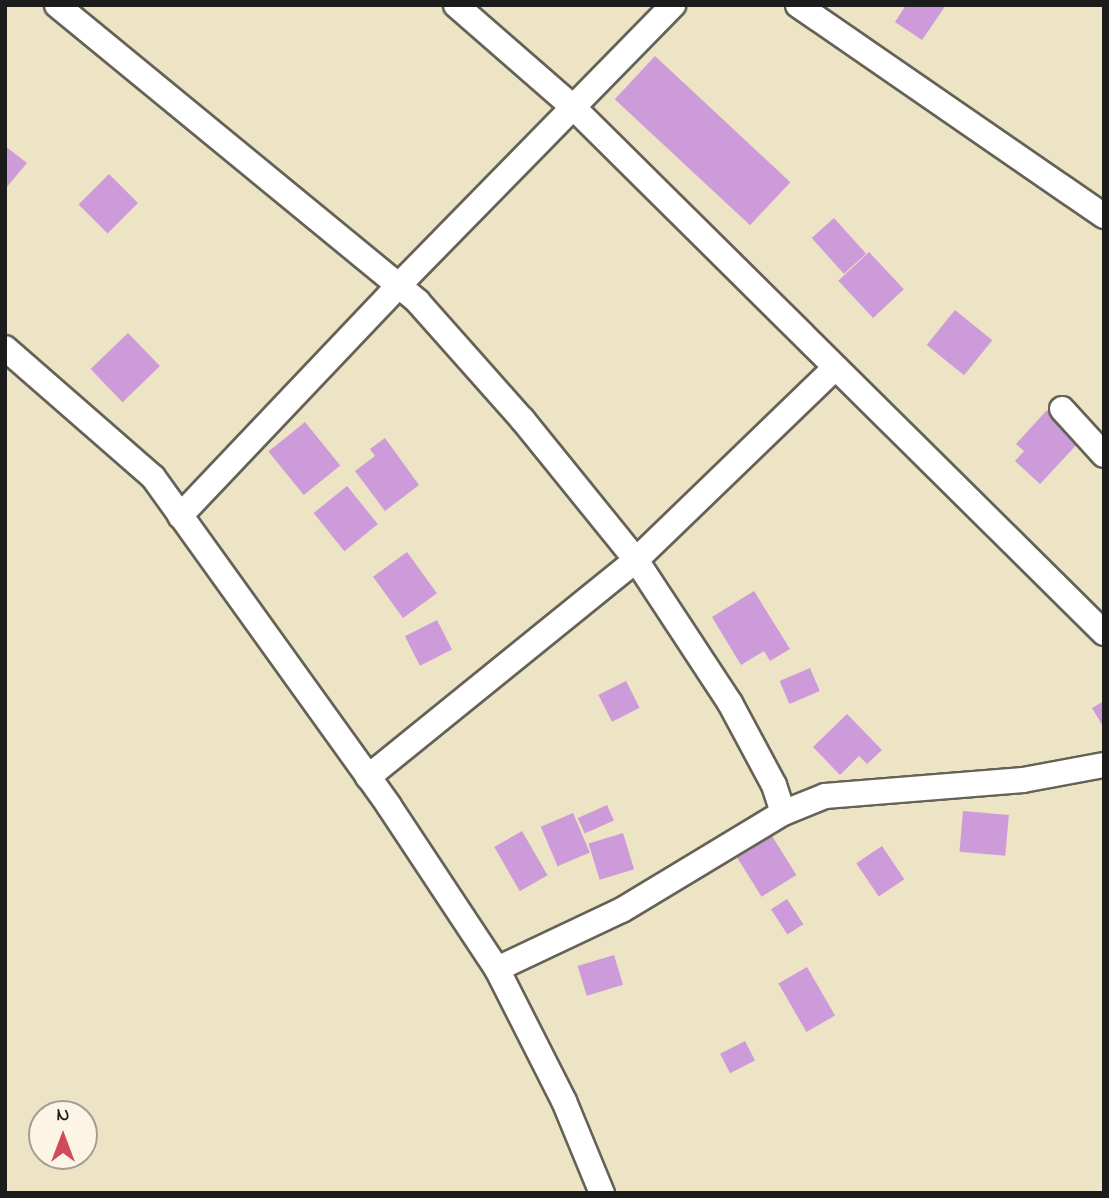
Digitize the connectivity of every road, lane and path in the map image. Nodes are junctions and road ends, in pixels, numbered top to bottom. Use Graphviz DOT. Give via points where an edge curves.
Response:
graph roads {
  1 [pos="57,5"];
  2 [pos="456,5"];
  3 [pos="673,5"];
  4 [pos="798,5"];
  5 [pos="574,108"];
  6 [pos="1104,216"];
  7 [pos="399,285"];
  8 [pos="5,348"];
  9 [pos="835,368"];
  10 [pos="1062,409"];
  11 [pos="1104,455"];
  12 [pos="180,516"];
  13 [pos="636,559"];
  14 [pos="1104,633"];
  15 [pos="1104,765"];
  16 [pos="368,777"];
  17 [pos="783,813"];
  18 [pos="497,969"];
  19 [pos="602,1193"];
  1 -- 7 [label="street"];
  2 -- 5 [label="street"];
  3 -- 5 [label="street"];
  4 -- 6 [label="street"];
  5 -- 7 [label="street"];
  5 -- 9 [label="street"];
  7 -- 12 [label="street"];
  7 -- 13 [label="street" via="522,419"];
  8 -- 12 [label="street" via="153,477"];
  9 -- 13 [label="street"];
  9 -- 14 [label="street"];
  10 -- 11 [label="street"];
  12 -- 16 [label="street"];
  13 -- 16 [label="street"];
  13 -- 17 [label="street" via="730,703 774,785"];
  15 -- 17 [label="street" via="1023,779 825,796"];
  16 -- 18 [label="street"];
  17 -- 18 [label="street" via="622,910"];
  18 -- 19 [label="street" via="564,1101"];
}
